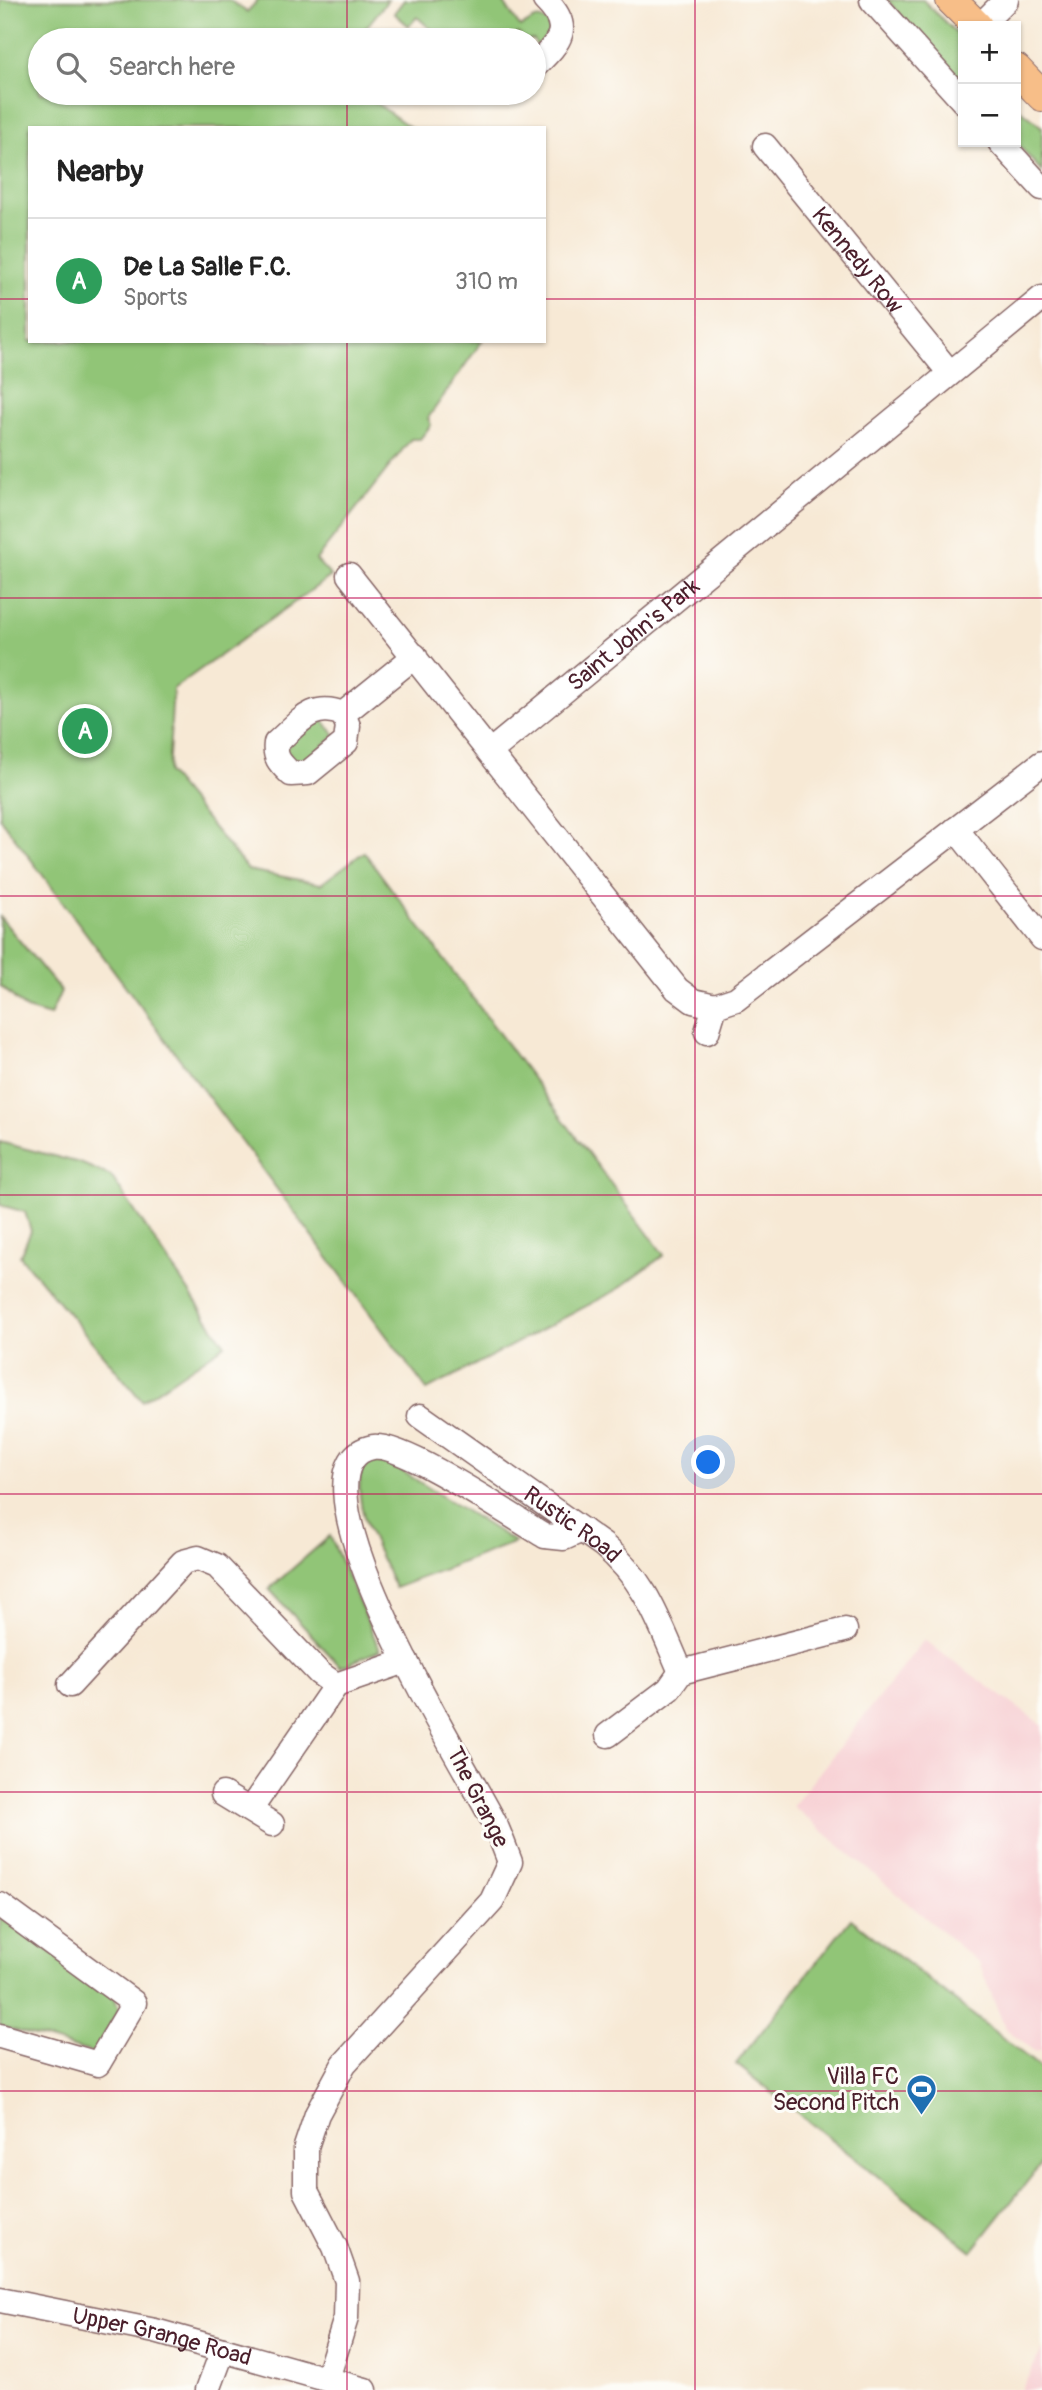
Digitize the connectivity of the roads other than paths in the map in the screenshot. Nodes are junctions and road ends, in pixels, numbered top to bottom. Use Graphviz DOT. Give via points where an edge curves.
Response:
graph roads {
  1 [pos="545,0"];
  2 [pos="872,0"];
  3 [pos="951,0"];
  4 [pos="1006,0"];
  5 [pos="973,21"];
  6 [pos="983,21"];
  7 [pos="546,55"];
  8 [pos="1021,74"];
  9 [pos="958,95"];
  10 [pos="1042,96"];
  11 [pos="765,146"];
  12 [pos="1005,147"];
  13 [pos="1042,188"];
  14 [pos="1042,298"];
  15 [pos="950,373"];
  16 [pos="349,575"];
  17 [pos="415,656"];
  18 [pos="343,715"];
  19 [pos="491,751"];
  20 [pos="1042,763"];
  21 [pos="956,829"];
  22 [pos="1042,939"];
  23 [pos="715,1006"];
  24 [pos="708,1032"];
  25 [pos="420,1416"];
  26 [pos="582,1530"];
  27 [pos="845,1630"];
  28 [pos="406,1661"];
  29 [pos="681,1672"];
  30 [pos="70,1685"];
  31 [pos="336,1685"];
  32 [pos="608,1735"];
  33 [pos="223,1794"];
  34 [pos="250,1810"];
  35 [pos="272,1824"];
  36 [pos="0,1905"];
  37 [pos="0,2036"];
  38 [pos="0,2300"];
  39 [pos="223,2350"];
  40 [pos="327,2379"];
  41 [pos="208,2390"];
  42 [pos="365,2390"];
  1 -- 7 [label="street" via="557,12 562,29 557,44"];
  2 -- 9 [label="street"];
  3 -- 5 [label="main road"];
  4 -- 6 [label="street"];
  8 -- 10 [label="main road"];
  11 -- 15 [label="street, Kennedy Row"];
  12 -- 13 [label="street"];
  14 -- 15 [label="street, Saint John's Park"];
  15 -- 19 [label="street, Saint John's Park"];
  16 -- 17 [label="street"];
  17 -- 18 [label="street"];
  17 -- 19 [label="street"];
  19 -- 23 [label="street" via="677,989"];
  20 -- 21 [label="street"];
  21 -- 22 [label="street"];
  21 -- 23 [label="street" via="736,999"];
  23 -- 24 [label="street"];
  25 -- 26 [label="street, Rustic Road"];
  26 -- 28 [label="street, The Grange" via="564,1538 545,1536 405,1453 373,1447 356,1455 344,1481 348,1524 368,1582"];
  26 -- 29 [label="street, Rustic Road" via="628,1566 648,1597"];
  27 -- 29 [label="street"];
  28 -- 31 [label="street"];
  28 -- 40 [label="street, The Grange" via="495,1824 510,1862 492,1901 344,2064 317,2114 306,2147 306,2191 347,2281 346,2318"];
  29 -- 32 [label="street" via="669,1689"];
  30 -- 31 [label="street" via="183,1562 198,1558 217,1566 319,1673"];
  31 -- 34 [label="street"];
  33 -- 34 [label="street"];
  34 -- 35 [label="street"];
  36 -- 37 [label="street" via="134,2003 98,2064"];
  38 -- 39 [label="street, Upper Grange Road" via="113,2321"];
  39 -- 40 [label="street, Upper Grange Road"];
  39 -- 41 [label="street"];
  40 -- 42 [label="street, Upper Grange Road"];
}
